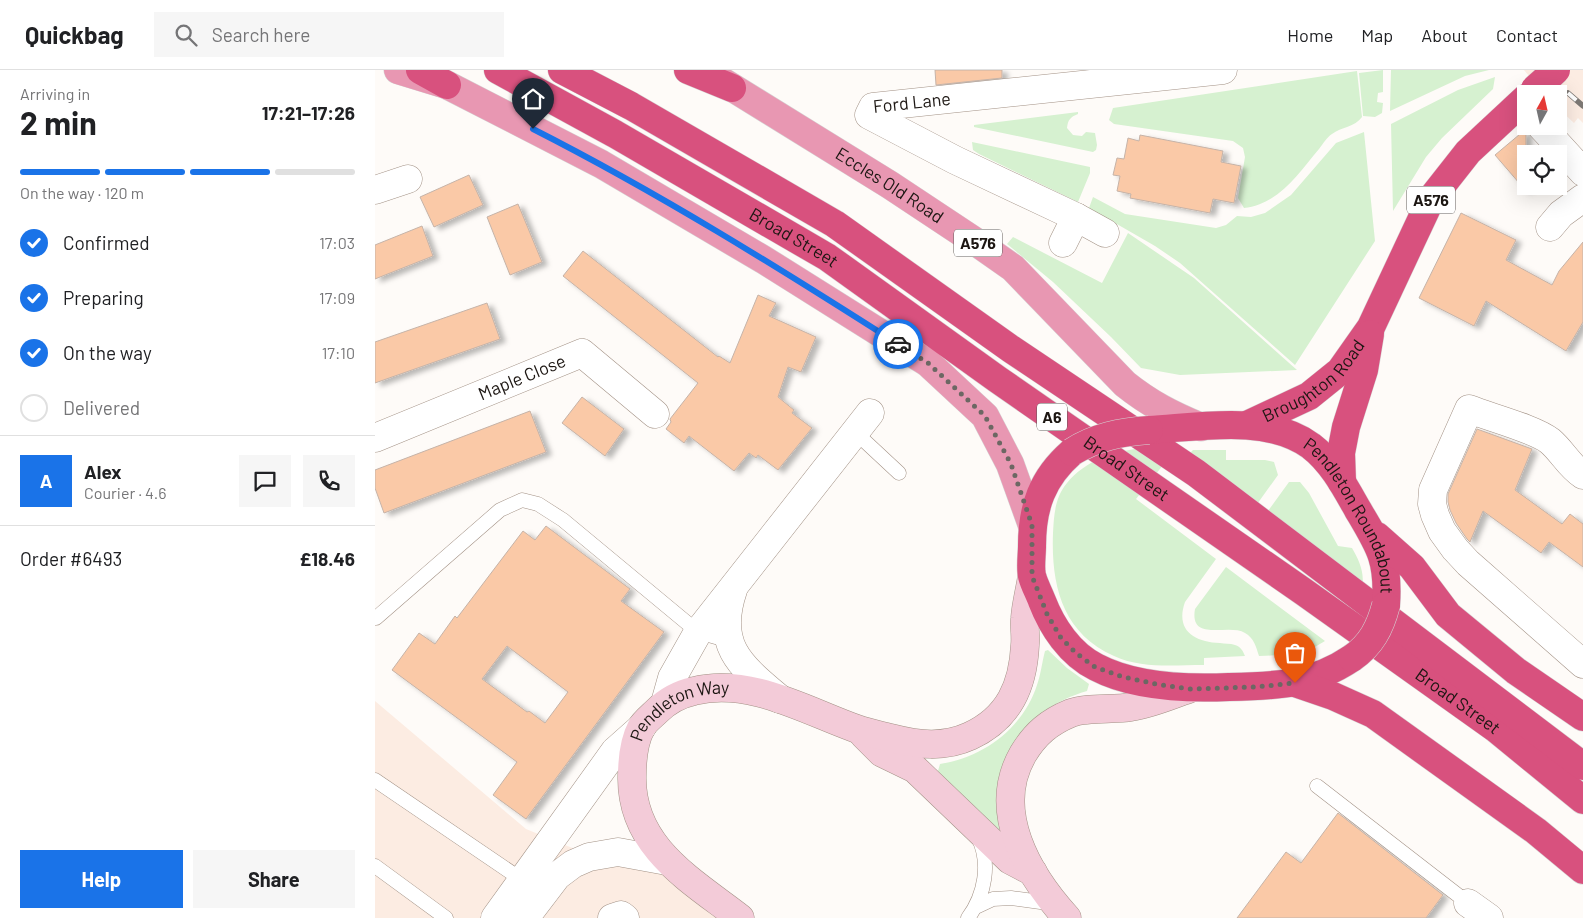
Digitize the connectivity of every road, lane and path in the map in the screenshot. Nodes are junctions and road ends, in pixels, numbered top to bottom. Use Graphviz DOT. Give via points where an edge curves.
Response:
graph roads {
  1 [pos="398,70"];
  2 [pos="419,70"];
  3 [pos="498,70"];
  4 [pos="562,70"];
  5 [pos="688,70"];
  6 [pos="704,70"];
  7 [pos="1223,70"];
  8 [pos="1556,70"];
  9 [pos="1089,77"];
  10 [pos="725,79"];
  11 [pos="447,85"];
  12 [pos="1542,85"];
  13 [pos="1517,109"];
  14 [pos="1549,135"];
  15 [pos="1583,172"];
  16 [pos="408,179"];
  17 [pos="375,190"];
  18 [pos="1583,198"];
  19 [pos="1076,217"];
  20 [pos="1550,227"];
  21 [pos="1105,233"];
  22 [pos="1063,243"];
  23 [pos="1371,328"];
  24 [pos="655,414"];
  25 [pos="862,422"];
  26 [pos="1247,424"];
  27 [pos="1201,427"];
  28 [pos="375,438"];
  29 [pos="899,473"];
  30 [pos="1583,475"];
  31 [pos="1342,482"];
  32 [pos="1032,525"];
  33 [pos="1370,530"];
  34 [pos="1032,576"];
  35 [pos="734,586"];
  36 [pos="376,618"];
  37 [pos="698,632"];
  38 [pos="730,641"];
  39 [pos="1583,664"];
  40 [pos="1295,683"];
  41 [pos="1189,689"];
  42 [pos="780,699"];
  43 [pos="665,703"];
  44 [pos="1583,717"];
  45 [pos="642,727"];
  46 [pos="859,730"];
  47 [pos="1583,766"];
  48 [pos="375,780"];
  49 [pos="1317,786"];
  50 [pos="1583,800"];
  51 [pos="971,824"];
  52 [pos="667,861"];
  53 [pos="375,866"];
  54 [pos="1583,870"];
  55 [pos="1034,873"];
  56 [pos="532,887"];
  57 [pos="1479,910"];
  58 [pos="1061,911"];
  59 [pos="972,913"];
  60 [pos="446,918"];
  61 [pos="495,918"];
  62 [pos="525,918"];
  63 [pos="612,918"];
  64 [pos="625,918"];
  65 [pos="740,918"];
  1 -- 11 [label="main road, A576"];
  2 -- 11 [label="highway"];
  3 -- 50 [label="highway, Broad Street / A6" via="827,257 1495,728"];
  4 -- 47 [label="highway, Broad Street / A6" via="631,106 835,224 1011,349 1196,474"];
  5 -- 10 [label="highway"];
  6 -- 10 [label="main road, Eccles Old Road / A576"];
  7 -- 9 [label="street, Ford Lane"];
  8 -- 12 [label="highway, Broughton Road / A576, bridge"];
  9 -- 19 [label="street, Ford Lane" via="873,107 869,114 955,160"];
  10 -- 27 [label="main road, Eccles Old Road / A576" via="1013,268 1125,384 1166,412"];
  11 -- 32 [label="main road, A576" via="601,164 765,260 928,363 985,416 1011,464"];
  13 -- 23 [label="highway, Broughton Road / A576" via="1468,152 1431,199"];
  14 -- 15 [label="street"];
  16 -- 17 [label="street"];
  18 -- 20 [label="street" via="1561,214"];
  19 -- 21 [label="street, Ford Lane"];
  19 -- 22 [label="street"];
  23 -- 26 [label="highway, Broughton Road / A576" via="1340,370 1309,396"];
  23 -- 31 [label="highway, Broughton Road / A576" via="1364,370 1341,453"];
  24 -- 28 [label="street, Maple Close" via="582,353"];
  25 -- 29 [label="lane"];
  25 -- 35 [label="street"];
  26 -- 27 [label="highway, Pendleton Roundabout / A576"];
  26 -- 31 [label="highway, Pendleton Roundabout / A576" via="1272,428 1311,446"];
  27 -- 32 [label="highway, Pendleton Roundabout / A576, bridge" via="1132,431 1099,438 1072,452 1043,488"];
  30 -- 39 [label="street" via="1550,441 1469,409 1433,490 1432,504 1442,531 1468,563"];
  31 -- 33 [label="highway, Pendleton Roundabout / A576"];
  32 -- 34 [label="highway, Pendleton Roundabout / A576"];
  33 -- 40 [label="highway, Pendleton Roundabout / A576, bridge" via="1386,568 1386,605 1378,631 1361,652 1337,668"];
  33 -- 44 [label="highway" via="1412,568 1448,615 1516,671"];
  34 -- 41 [label="highway, Pendleton Roundabout / A576" via="1047,614 1061,638 1095,667 1123,677"];
  34 -- 46 [label="street, Pendleton Way" via="1025,618 1021,679 997,719 971,736 940,745 909,742"];
  35 -- 37 [label="street"];
  35 -- 38 [label="street" via="728,605"];
  36 -- 37 [label="lane" via="500,510 521,500 538,504 563,520"];
  37 -- 38 [label="lane"];
  37 -- 43 [label="street" via="672,678"];
  38 -- 42 [label="street" via="735,656 745,669"];
  40 -- 41 [label="highway, Pendleton Roundabout / A576"];
  40 -- 54 [label="highway" via="1373,714 1536,831"];
  41 -- 55 [label="street" via="1133,707 1073,712 1051,722 1030,742 1013,777 1009,794 1016,839"];
  42 -- 43 [label="street, Pendleton Way" via="727,687 686,693"];
  42 -- 46 [label="street, Pendleton Way"];
  43 -- 45 [label="street, Pendleton Way"];
  45 -- 52 [label="street" via="634,747 632,769 635,807 641,826"];
  45 -- 56 [label="street, Pendleton Way" via="615,751"];
  46 -- 51 [label="street" via="882,753 915,769"];
  48 -- 56 [label="lane"];
  49 -- 57 [label="lane"];
  51 -- 55 [label="street" via="1010,860"];
  51 -- 59 [label="lane" via="984,849 985,867 983,885"];
  52 -- 56 [label="street" via="618,852 589,857"];
  52 -- 65 [label="street"];
  53 -- 60 [label="lane"];
  55 -- 58 [label="street"];
  56 -- 61 [label="street, Pendleton Way"];
  56 -- 62 [label="street"];
  58 -- 59 [label="lane" via="1011,898 993,899"];
  63 -- 64 [label="street"];
}
